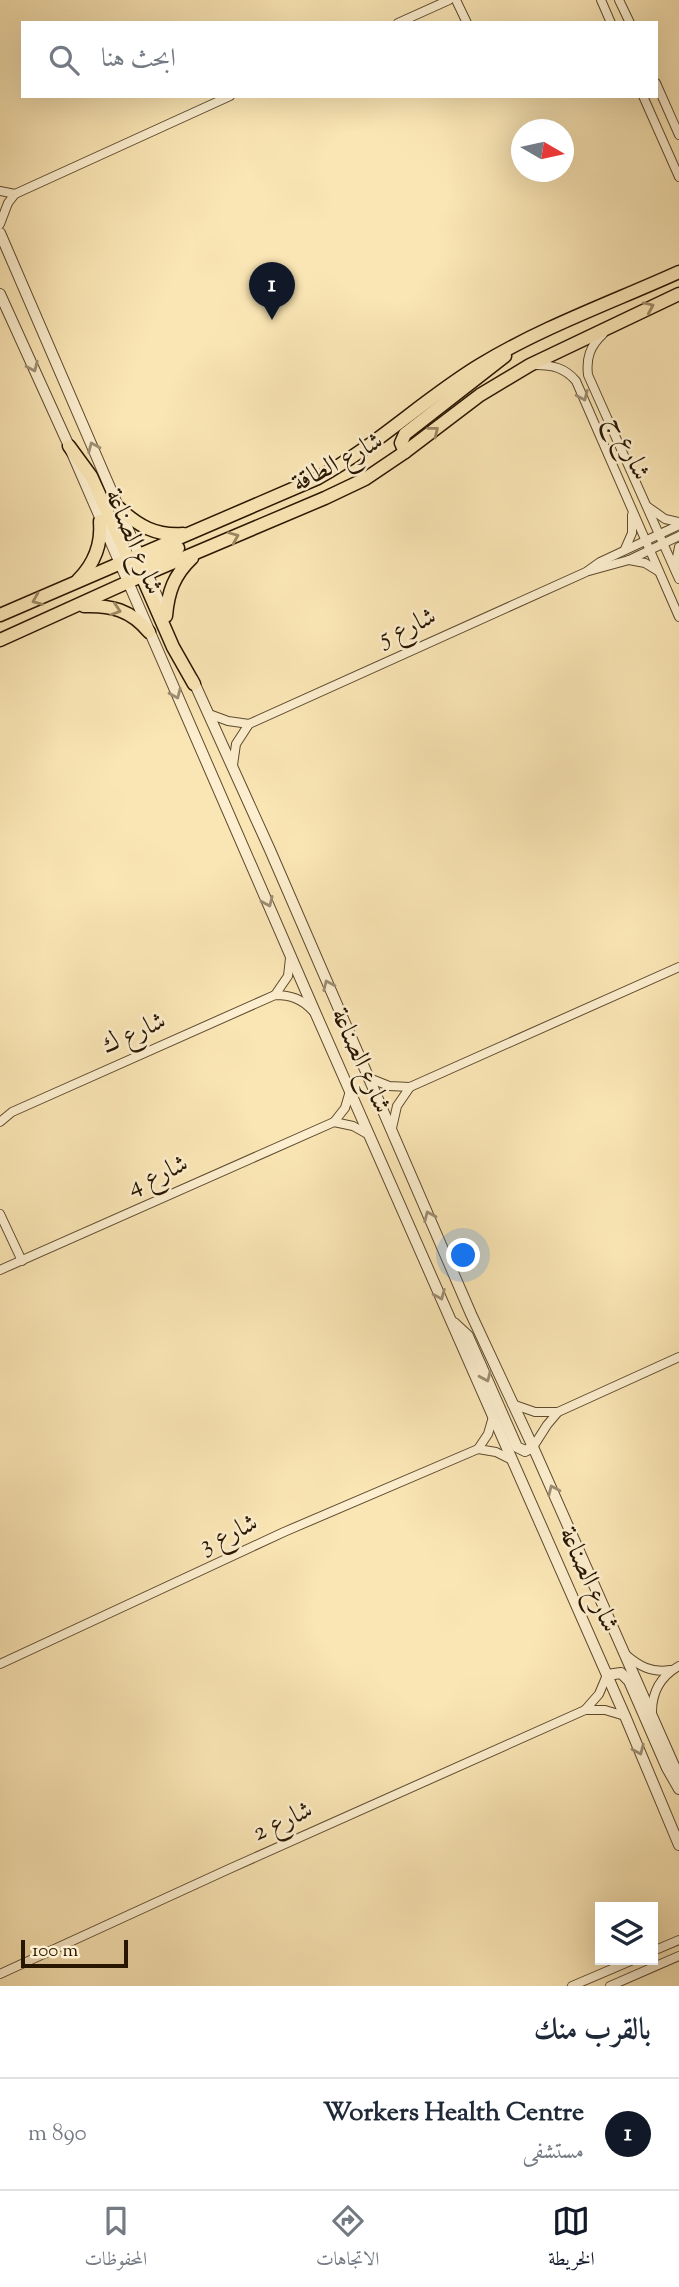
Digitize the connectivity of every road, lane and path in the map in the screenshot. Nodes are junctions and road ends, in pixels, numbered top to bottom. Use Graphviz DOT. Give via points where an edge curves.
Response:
graph roads {
  1 [pos="449,0"];
  2 [pos="456,0"];
  3 [pos="601,0"];
  4 [pos="620,0"];
  5 [pos="416,19"];
  6 [pos="466,21"];
  7 [pos="610,21"];
  8 [pos="629,21"];
  9 [pos="658,87"];
  10 [pos="226,98"];
  11 [pos="644,98"];
  12 [pos="679,135"];
  13 [pos="679,177"];
  14 [pos="0,191"];
  15 [pos="15,194"];
  16 [pos="0,224"];
  17 [pos="0,233"];
  18 [pos="679,272"];
  19 [pos="679,294"];
  20 [pos="0,295"];
  21 [pos="615,323"];
  22 [pos="518,344"];
  23 [pos="530,365"];
  24 [pos="615,441"];
  25 [pos="69,446"];
  26 [pos="604,447"];
  27 [pos="405,452"];
  28 [pos="648,507"];
  29 [pos="119,508"];
  30 [pos="631,508"];
  31 [pos="245,510"];
  32 [pos="100,521"];
  33 [pos="679,524"];
  34 [pos="194,532"];
  35 [pos="659,534"];
  36 [pos="679,536"];
  37 [pos="646,540"];
  38 [pos="663,543"];
  39 [pos="679,547"];
  40 [pos="624,550"];
  41 [pos="650,550"];
  42 [pos="201,552"];
  43 [pos="629,560"];
  44 [pos="134,569"];
  45 [pos="586,572"];
  46 [pos="660,572"];
  47 [pos="677,575"];
  48 [pos="73,585"];
  49 [pos="77,606"];
  50 [pos="0,615"];
  51 [pos="166,616"];
  52 [pos="679,617"];
  53 [pos="36,624"];
  54 [pos="149,632"];
  55 [pos="0,640"];
  56 [pos="194,684"];
  57 [pos="209,714"];
  58 [pos="249,724"];
  59 [pos="233,768"];
  60 [pos="290,952"];
  61 [pos="679,967"];
  62 [pos="275,995"];
  63 [pos="315,1012"];
  64 [pos="369,1079"];
  65 [pos="410,1087"];
  66 [pos="350,1091"];
  67 [pos="12,1112"];
  68 [pos="0,1113"];
  69 [pos="0,1122"];
  70 [pos="334,1122"];
  71 [pos="392,1128"];
  72 [pos="369,1135"];
  73 [pos="0,1214"];
  74 [pos="0,1257"];
  75 [pos="22,1261"];
  76 [pos="2,1269"];
  77 [pos="451,1320"];
  78 [pos="679,1357"];
  79 [pos="512,1404"];
  80 [pos="558,1412"];
  81 [pos="493,1417"];
  82 [pos="533,1447"];
  83 [pos="478,1449"];
  84 [pos="512,1460"];
  85 [pos="625,1654"];
  86 [pos="0,1664"];
  87 [pos="676,1668"];
  88 [pos="607,1675"];
  89 [pos="585,1710"];
  90 [pos="652,1713"];
  91 [pos="625,1716"];
  92 [pos="679,1777"];
  93 [pos="679,1788"];
  94 [pos="679,1845"];
  95 [pos="679,1940"];
  96 [pos="658,1949"];
  97 [pos="679,1956"];
  98 [pos="621,1965"];
  99 [pos="0,1974"];
  100 [pos="572,1986"];
  101 [pos="610,1986"];
  1 -- 5 [label="street"];
  2 -- 6 [label="street"];
  3 -- 7 [label="street"];
  4 -- 8 [label="street"];
  9 -- 12 [label="street"];
  10 -- 15 [label="street"];
  11 -- 13 [label="street"];
  14 -- 15 [label="street"];
  15 -- 16 [label="street"];
  29 -- 17 [label="street, شارع الصناعة, one-way"];
  18 -- 22 [label="main road, شارع الطاقة"];
  21 -- 19 [label="main road, شارع الطاقة, one-way"];
  20 -- 25 [label="street, شارع الصناعة, one-way"];
  21 -- 23 [label="main road, شارع الطاقة"];
  21 -- 24 [label="street, شارع ج" via="590,349 587,362"];
  22 -- 27 [label="main road" via="405,434 401,443"];
  22 -- 31 [label="main road, شارع الطاقة" via="449,386 337,467"];
  23 -- 26 [label="street, شارع ج, one-way" via="569,372"];
  27 -- 23 [label="main road, شارع الطاقة, one-way" via="480,395"];
  24 -- 26 [label="street"];
  24 -- 28 [label="street, شارع ج"];
  25 -- 32 [label="street, شارع الصناعة"];
  25 -- 44 [label="main road" via="91,476"];
  26 -- 30 [label="street, شارع ج"];
  42 -- 27 [label="main road, شارع الطاقة, one-way" via="325,499"];
  28 -- 33 [label="street"];
  28 -- 35 [label="street, شارع ج"];
  29 -- 34 [label="main road" via="153,531"];
  29 -- 44 [label="street, شارع الصناعة"];
  30 -- 37 [label="street, شارع ج"];
  30 -- 40 [label="street" via="632,533"];
  31 -- 34 [label="main road, شارع الطاقة"];
  31 -- 44 [label="main road" via="219,529"];
  32 -- 44 [label="street, شارع الصناعة"];
  32 -- 48 [label="main road" via="95,557"];
  33 -- 35 [label="street, شارع 5"];
  34 -- 44 [label="main road, شارع الطاقة"];
  35 -- 37 [label="street, شارع 5"];
  35 -- 38 [label="street, شارع ج"];
  36 -- 38 [label="street, شارع 5"];
  37 -- 40 [label="street, شارع 5"];
  37 -- 41 [label="street, شارع ج"];
  38 -- 41 [label="street, شارع 5"];
  38 -- 47 [label="street, شارع ج"];
  39 -- 47 [label="street"];
  40 -- 45 [label="street, شارع 5"];
  41 -- 43 [label="street, شارع 5"];
  41 -- 46 [label="street, شارع ج"];
  42 -- 44 [label="main road, شارع الطاقة"];
  42 -- 51 [label="main road" via="174,578"];
  43 -- 45 [label="street, شارع 5"];
  43 -- 46 [label="street"];
  44 -- 48 [label="main road, شارع الطاقة"];
  44 -- 49 [label="main road, شارع الطاقة"];
  44 -- 51 [label="street, شارع الصناعة"];
  44 -- 53 [label="main road"];
  44 -- 54 [label="street, شارع الصناعة"];
  44 -- 56 [label="main road"];
  45 -- 58 [label="street, شارع 5"];
  46 -- 52 [label="street, شارع ج"];
  48 -- 50 [label="main road, شارع الطاقة, one-way"];
  49 -- 53 [label="main road, شارع الطاقة"];
  49 -- 54 [label="main road, one-way" via="120,609"];
  51 -- 56 [label="street, شارع الصناعة"];
  53 -- 55 [label="main road, شارع الطاقة"];
  54 -- 60 [label="street, شارع الصناعة, one-way"];
  56 -- 57 [label="street, شارع الصناعة"];
  57 -- 58 [label="street"];
  57 -- 59 [label="street, شارع الصناعة"];
  58 -- 59 [label="street" via="236,744"];
  64 -- 59 [label="street, شارع الصناعة, one-way"];
  60 -- 62 [label="street" via="288,976"];
  60 -- 63 [label="street, شارع الصناعة"];
  61 -- 65 [label="street"];
  62 -- 63 [label="street" via="297,998"];
  62 -- 67 [label="street, شارع ك"];
  63 -- 66 [label="street, شارع الصناعة"];
  64 -- 65 [label="street"];
  64 -- 71 [label="street, شارع الصناعة"];
  65 -- 71 [label="street" via="397,1106"];
  66 -- 70 [label="street"];
  66 -- 72 [label="street, شارع الصناعة"];
  67 -- 68 [label="street, شارع ك"];
  67 -- 69 [label="street, شارع ك"];
  70 -- 72 [label="street"];
  70 -- 75 [label="street, شارع 4"];
  79 -- 71 [label="street, شارع الصناعة, one-way"];
  72 -- 77 [label="street, شارع الصناعة, one-way"];
  73 -- 75 [label="street"];
  74 -- 76 [label="street"];
  75 -- 76 [label="street, شارع 4"];
  77 -- 81 [label="street, شارع الصناعة"];
  77 -- 82 [label="street, one-way" via="468,1336 517,1447 525,1451"];
  78 -- 80 [label="street"];
  79 -- 80 [label="street" via="534,1412"];
  79 -- 82 [label="street, شارع الصناعة"];
  80 -- 82 [label="street"];
  81 -- 83 [label="street"];
  81 -- 84 [label="street, شارع الصناعة"];
  85 -- 82 [label="street, شارع الصناعة, one-way"];
  83 -- 84 [label="street"];
  83 -- 86 [label="street, شارع 3" via="284,1532"];
  84 -- 88 [label="street, شارع الصناعة"];
  85 -- 87 [label="street" via="651,1670"];
  85 -- 90 [label="street, شارع الصناعة"];
  87 -- 90 [label="street" via="654,1693"];
  88 -- 89 [label="street"];
  88 -- 91 [label="street, شارع الصناعة"];
  88 -- 93 [label="street" via="621,1673 629,1681"];
  89 -- 91 [label="street"];
  89 -- 99 [label="street, شارع 2"];
  90 -- 92 [label="street, شارع الصناعة"];
  91 -- 94 [label="street, شارع الصناعة, one-way"];
  95 -- 96 [label="street"];
  97 -- 101 [label="street"];
  98 -- 100 [label="street"];
}
